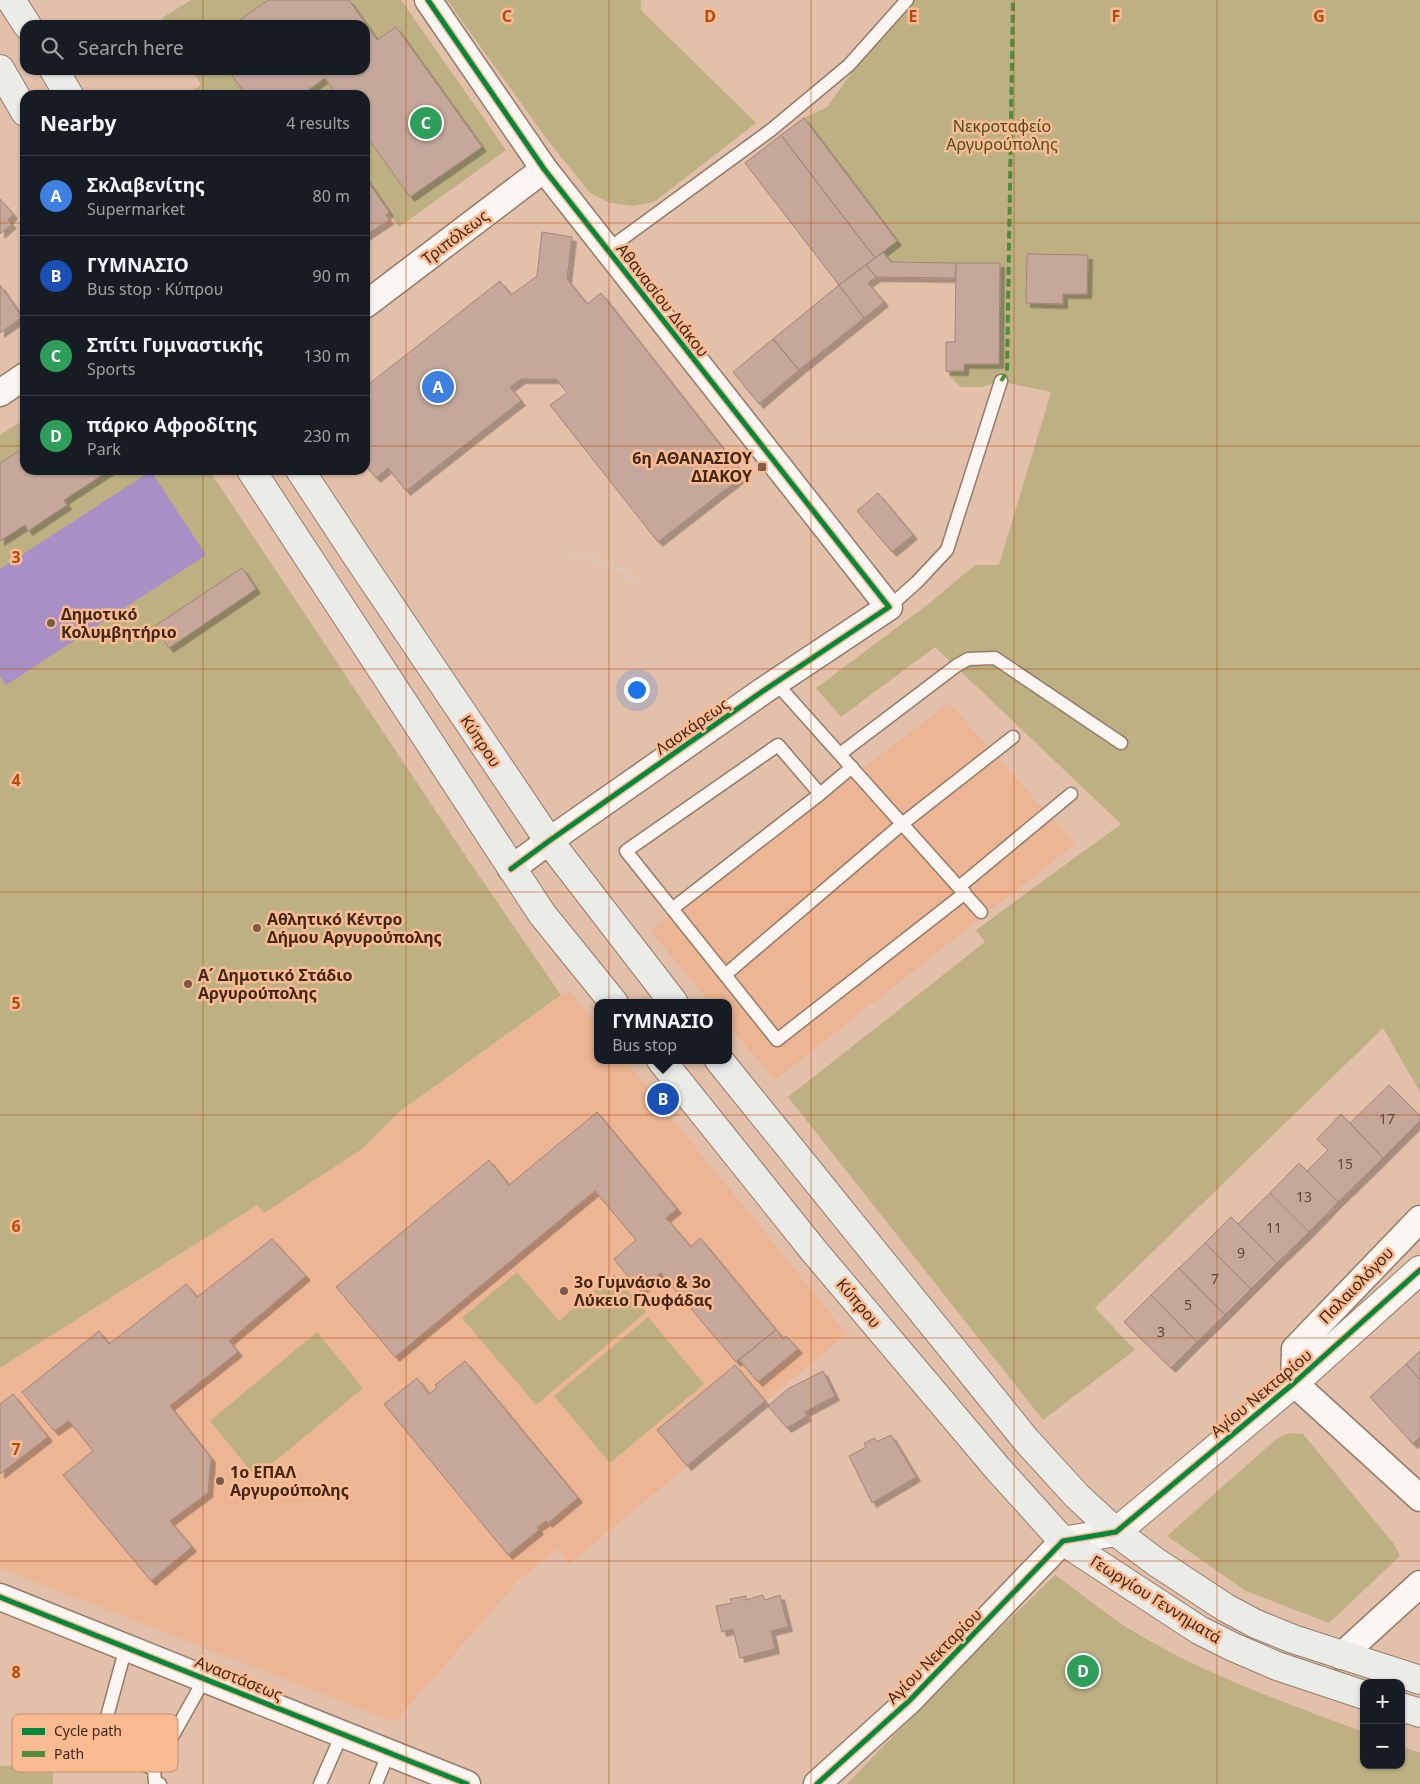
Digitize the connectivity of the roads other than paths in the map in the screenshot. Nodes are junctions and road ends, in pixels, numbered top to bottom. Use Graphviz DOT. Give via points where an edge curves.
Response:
graph roads {
  1 [pos="11,0"];
  2 [pos="428,0"];
  3 [pos="907,0"];
  4 [pos="24,20"];
  5 [pos="0,69"];
  6 [pos="57,75"];
  7 [pos="66,90"];
  8 [pos="20,103"];
  9 [pos="544,170"];
  10 [pos="607,250"];
  11 [pos="370,301"];
  12 [pos="20,379"];
  13 [pos="1001,381"];
  14 [pos="0,393"];
  15 [pos="254,475"];
  16 [pos="303,475"];
  17 [pos="889,607"];
  18 [pos="776,682"];
  19 [pos="1013,737"];
  20 [pos="1121,743"];
  21 [pos="840,754"];
  22 [pos="852,767"];
  23 [pos="820,794"];
  24 [pos="1071,794"];
  25 [pos="902,824"];
  26 [pos="549,841"];
  27 [pos="511,869"];
  28 [pos="962,890"];
  29 [pos="672,909"];
  30 [pos="981,912"];
  31 [pos="725,975"];
  32 [pos="611,999"];
  33 [pos="671,999"];
  34 [pos="664,1064"];
  35 [pos="722,1064"];
  36 [pos="1420,1219"];
  37 [pos="1420,1270"];
  38 [pos="1294,1383"];
  39 [pos="1420,1498"];
  40 [pos="1116,1532"];
  41 [pos="1063,1540"];
  42 [pos="1420,1584"];
  43 [pos="0,1597"];
  44 [pos="126,1646"];
  45 [pos="1341,1656"];
  46 [pos="205,1678"];
  47 [pos="1420,1680"];
  48 [pos="1360,1694"];
  49 [pos="1405,1708"];
  50 [pos="1420,1713"];
  51 [pos="107,1714"];
  52 [pos="178,1726"];
  53 [pos="342,1734"];
  54 [pos="388,1752"];
  55 [pos="154,1772"];
  56 [pos="160,1784"];
  57 [pos="320,1784"];
  58 [pos="376,1784"];
  59 [pos="467,1784"];
  60 [pos="817,1784"];
  1 -- 4 [label="main road"];
  2 -- 9 [label="street, Αθανασίου Διάκου"];
  3 -- 10 [label="lane" via="849,64 778,124"];
  5 -- 8 [label="main road"];
  6 -- 7 [label="main road"];
  9 -- 10 [label="street, Αθανασίου Διάκου"];
  9 -- 11 [label="street, Τριπόλεως"];
  10 -- 17 [label="street, Αθανασίου Διάκου"];
  12 -- 14 [label="street"];
  13 -- 17 [label="lane" via="947,550"];
  15 -- 27 [label="main road"];
  16 -- 26 [label="main road, Κύπρου"];
  17 -- 18 [label="street, Λασκάρεως"];
  18 -- 21 [label="lane"];
  18 -- 26 [label="street, Λασκάρεως"];
  19 -- 25 [label="lane"];
  20 -- 21 [label="lane" via="995,658 968,659"];
  21 -- 22 [label="lane"];
  22 -- 23 [label="lane"];
  22 -- 25 [label="lane"];
  23 -- 29 [label="lane"];
  23 -- 29 [label="lane" via="778,745 626,851"];
  24 -- 28 [label="lane"];
  25 -- 28 [label="lane"];
  25 -- 31 [label="lane"];
  26 -- 27 [label="street, Λασκάρεως"];
  26 -- 33 [label="main road, Κύπρου"];
  27 -- 32 [label="main road" via="542,914"];
  28 -- 30 [label="lane"];
  28 -- 31 [label="lane" via="777,1040"];
  29 -- 31 [label="lane"];
  34 -- 41 [label="main road, Κύπρου" via="814,1250 998,1469"];
  35 -- 40 [label="main road" via="1026,1440 1077,1496"];
  36 -- 38 [label="street, Παλαιολόγου" via="1295,1349"];
  37 -- 38 [label="street, Αγίου Νεκταρίου"];
  38 -- 39 [label="street"];
  38 -- 40 [label="street, Αγίου Νεκταρίου"];
  40 -- 41 [label="street"];
  40 -- 45 [label="main road, Γεωργίου Γεννηματά" via="1226,1608 1256,1624"];
  41 -- 48 [label="main road, Γεωργίου Γεννηματά" via="1178,1616 1233,1647"];
  41 -- 60 [label="street, Αγίου Νεκταρίου" via="910,1700"];
  42 -- 45 [label="street"];
  43 -- 44 [label="street, Αναστάσεως"];
  44 -- 46 [label="street, Αναστάσεως"];
  44 -- 51 [label="lane"];
  45 -- 47 [label="main road, Γεωργίου Γεννηματά"];
  46 -- 52 [label="lane"];
  46 -- 53 [label="street, Αναστάσεως"];
  49 -- 50 [label="main road"];
  53 -- 54 [label="street, Αναστάσεως"];
  53 -- 57 [label="lane"];
  54 -- 58 [label="lane"];
  54 -- 59 [label="street, Αναστάσεως"];
  55 -- 56 [label="lane" via="154,1782"];
}
